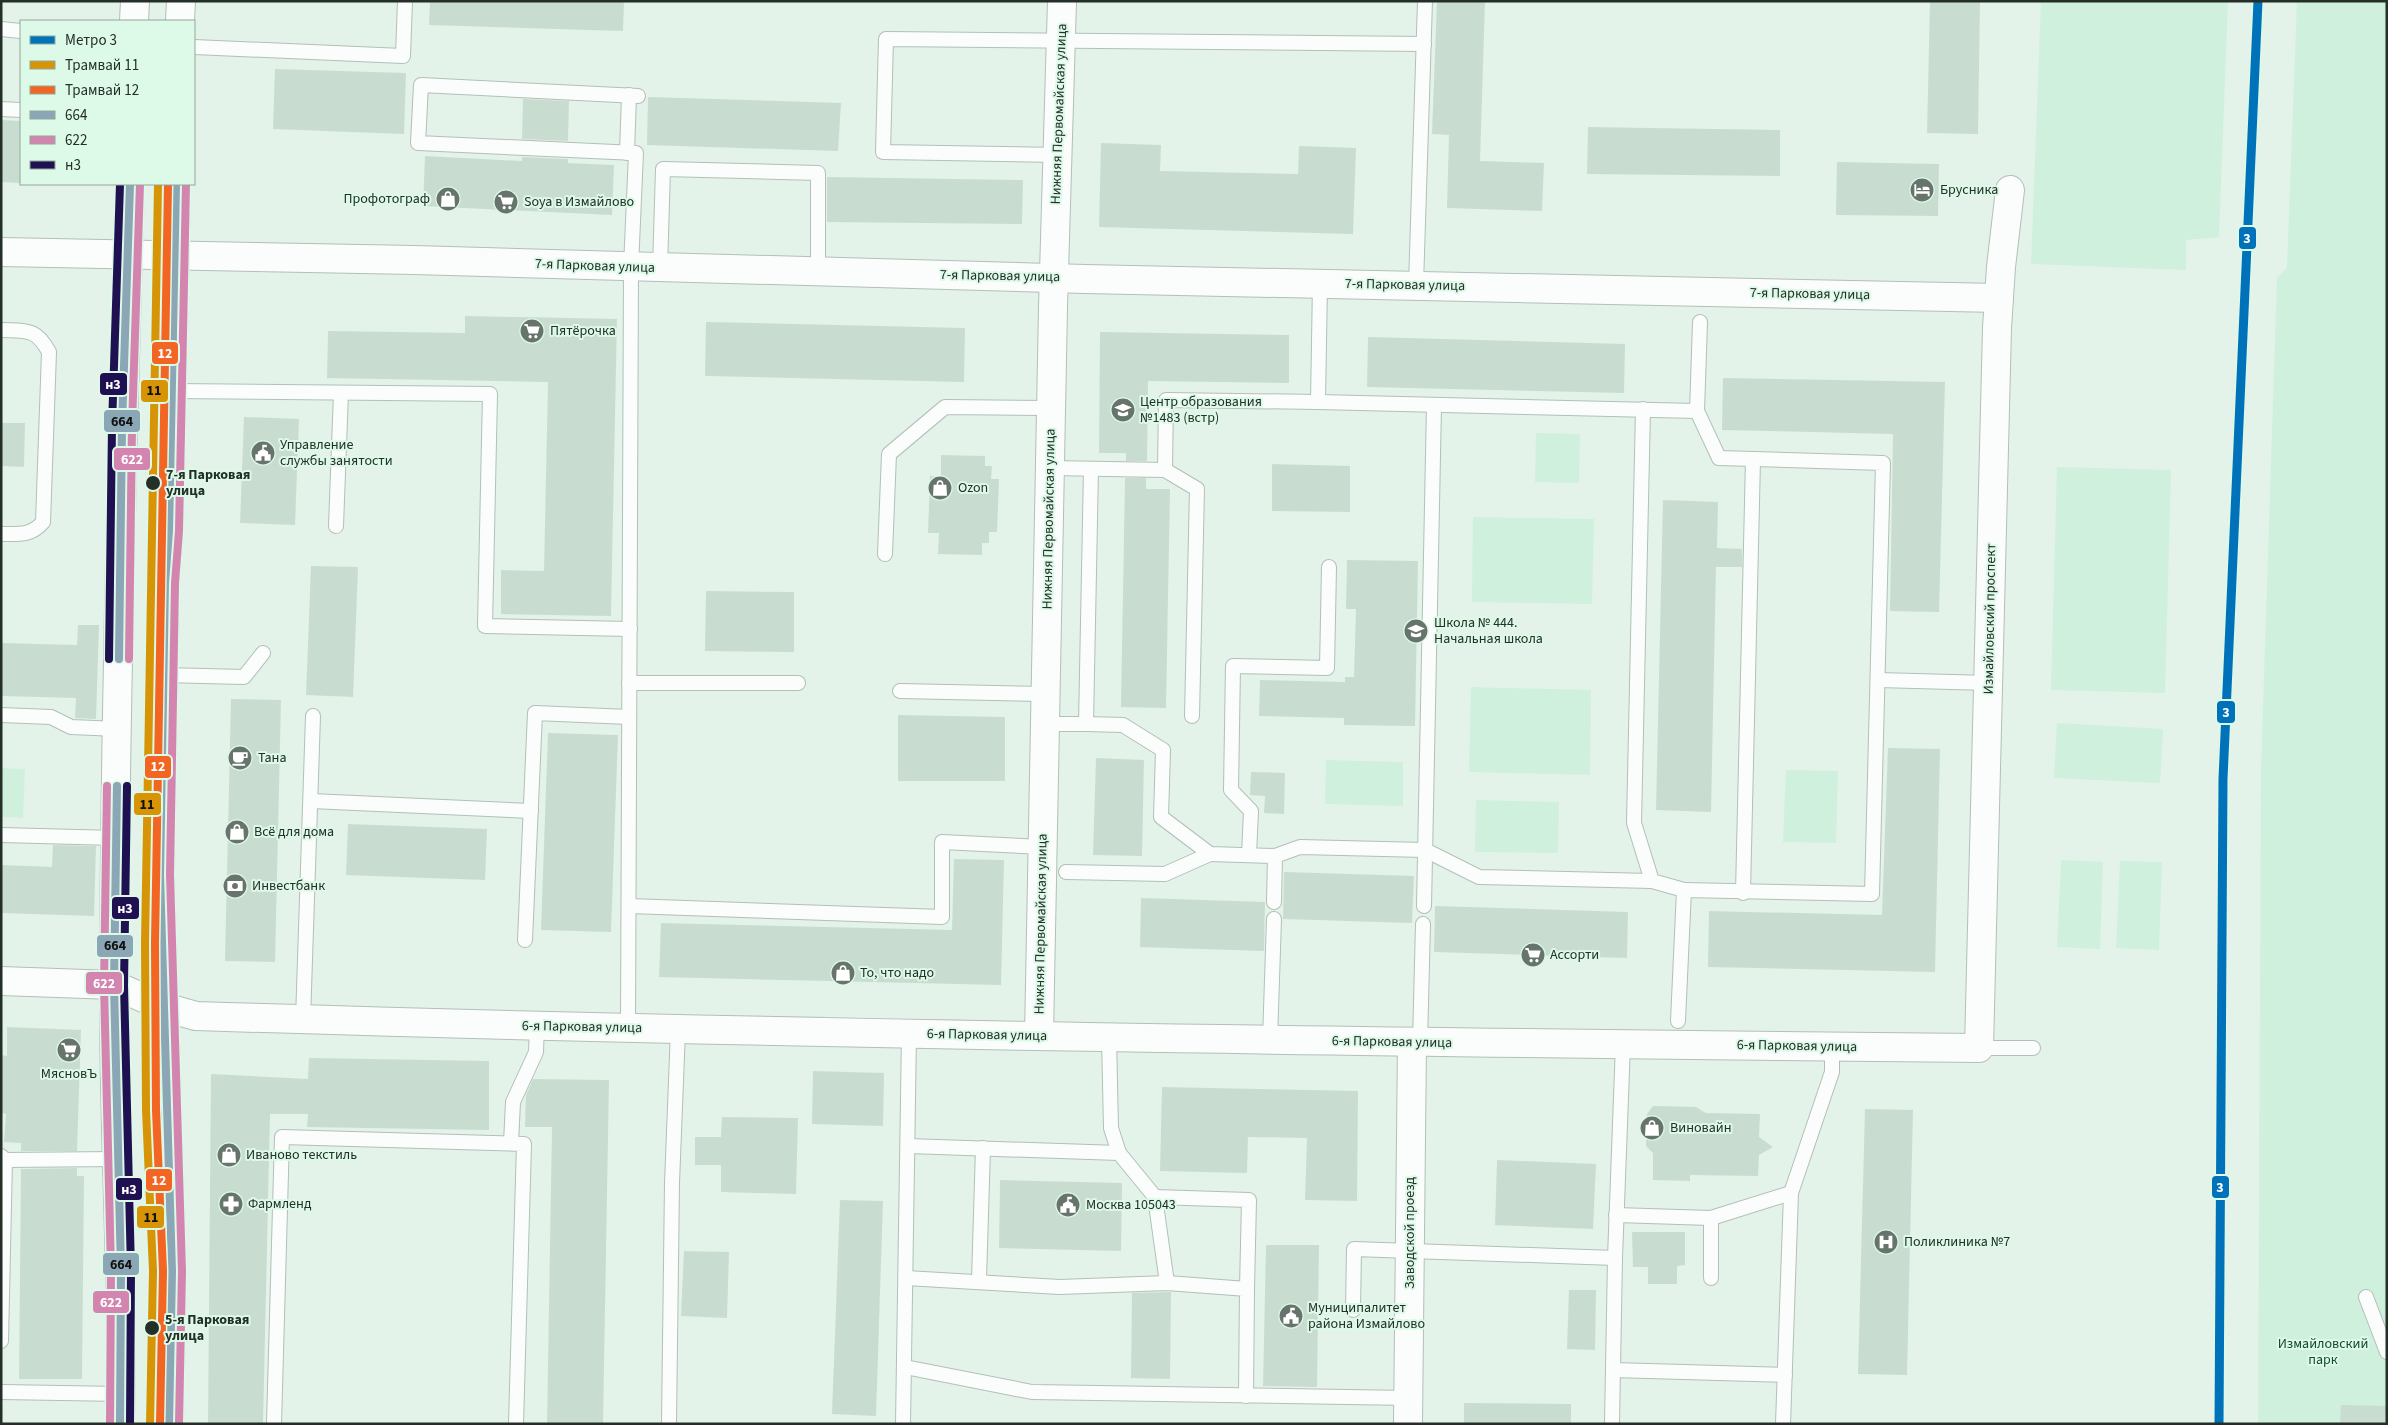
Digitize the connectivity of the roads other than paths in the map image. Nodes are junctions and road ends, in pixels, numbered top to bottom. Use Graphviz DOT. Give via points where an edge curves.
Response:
graph roads {
  1 [pos="135,1"];
  2 [pos="181,1"];
  3 [pos="405,1"];
  4 [pos="1062,1"];
  5 [pos="1425,1"];
  6 [pos="134,20"];
  7 [pos="180,20"];
  8 [pos="1,29"];
  9 [pos="20,31"];
  10 [pos="1061,40"];
  11 [pos="1424,44"];
  12 [pos="195,47"];
  13 [pos="1,109"];
  14 [pos="20,110"];
  15 [pos="626,153"];
  16 [pos="1058,156"];
  17 [pos="130,185"];
  18 [pos="176,185"];
  19 [pos="2010,190"];
  20 [pos="1,252"];
  21 [pos="127,254"];
  22 [pos="175,255"];
  23 [pos="631,267"];
  24 [pos="660,268"];
  25 [pos="818,272"];
  26 [pos="1054,277"];
  27 [pos="1320,283"];
  28 [pos="1416,285"];
  29 [pos="1999,298"];
  30 [pos="1700,322"];
  31 [pos="1,330"];
  32 [pos="173,391"];
  33 [pos="342,393"];
  34 [pos="1318,402"];
  35 [pos="1434,405"];
  36 [pos="1051,408"];
  37 [pos="1643,409"];
  38 [pos="1697,411"];
  39 [pos="1753,459"];
  40 [pos="1050,468"];
  41 [pos="1091,469"];
  42 [pos="1165,470"];
  43 [pos="336,526"];
  44 [pos="1,534"];
  45 [pos="884,554"];
  46 [pos="1329,567"];
  47 [pos="630,628"];
  48 [pos="263,653"];
  49 [pos="163,675"];
  50 [pos="1878,680"];
  51 [pos="629,683"];
  52 [pos="798,683"];
  53 [pos="1989,684"];
  54 [pos="900,691"];
  55 [pos="1046,694"];
  56 [pos="1,715"];
  57 [pos="313,716"];
  58 [pos="1192,716"];
  59 [pos="629,717"];
  60 [pos="1045,724"];
  61 [pos="1086,724"];
  62 [pos="118,729"];
  63 [pos="311,801"];
  64 [pos="531,811"];
  65 [pos="1,835"];
  66 [pos="116,838"];
  67 [pos="1043,847"];
  68 [pos="1425,850"];
  69 [pos="1210,854"];
  70 [pos="1250,855"];
  71 [pos="1276,856"];
  72 [pos="1066,872"];
  73 [pos="1652,881"];
  74 [pos="1684,890"];
  75 [pos="1743,893"];
  76 [pos="1274,902"];
  77 [pos="628,906"];
  78 [pos="1424,906"];
  79 [pos="1274,919"];
  80 [pos="1423,924"];
  81 [pos="526,940"];
  82 [pos="1,981"];
  83 [pos="114,985"];
  84 [pos="164,1007"];
  85 [pos="303,1020"];
  86 [pos="1678,1021"];
  87 [pos="537,1026"];
  88 [pos="628,1028"];
  89 [pos="678,1030"];
  90 [pos="909,1034"];
  91 [pos="1039,1036"];
  92 [pos="1109,1038"];
  93 [pos="1270,1040"];
  94 [pos="1416,1043"];
  95 [pos="1623,1044"];
  96 [pos="1832,1047"];
  97 [pos="1979,1048"];
  98 [pos="2033,1048"];
  99 [pos="511,1143"];
  100 [pos="908,1146"];
  101 [pos="983,1148"];
  102 [pos="1119,1153"];
  103 [pos="3,1158"];
  104 [pos="118,1159"];
  105 [pos="1791,1193"];
  106 [pos="1155,1197"];
  107 [pos="1616,1215"];
  108 [pos="1711,1218"];
  109 [pos="1410,1250"];
  110 [pos="1615,1258"];
  111 [pos="906,1278"];
  112 [pos="1711,1278"];
  113 [pos="979,1280"];
  114 [pos="1167,1283"];
  115 [pos="1247,1289"];
  116 [pos="2366,1297"];
  117 [pos="1353,1310"];
  118 [pos="1,1341"];
  119 [pos="2387,1352"];
  120 [pos="905,1367"];
  121 [pos="1613,1370"];
  122 [pos="1785,1375"];
  123 [pos="1,1392"];
  124 [pos="121,1394"];
  125 [pos="1246,1396"];
  126 [pos="1408,1411"];
  127 [pos="120,1424"];
  128 [pos="169,1424"];
  129 [pos="274,1424"];
  130 [pos="516,1424"];
  131 [pos="669,1424"];
  132 [pos="903,1424"];
  133 [pos="1612,1424"];
  134 [pos="1783,1424"];
  1 -- 6 [label="street"];
  2 -- 7 [label="street"];
  3 -- 12 [label="lane" via="403,56"];
  4 -- 10 [label="street, Нижняя Первомайская улица"];
  5 -- 11 [label="lane"];
  8 -- 9 [label="lane"];
  10 -- 11 [label="lane"];
  10 -- 16 [label="street, Нижняя Первомайская улица"];
  10 -- 16 [label="lane" via="886,39 883,152"];
  11 -- 28 [label="lane"];
  13 -- 14 [label="lane"];
  15 -- 15 [label="lane" via="634,96 421,85 418,143"];
  15 -- 23 [label="lane" via="636,153"];
  16 -- 26 [label="street, Нижняя Первомайская улица"];
  17 -- 21 [label="street"];
  18 -- 22 [label="street"];
  19 -- 29 [label="street, Измайловский проспект"];
  20 -- 21 [label="street, 7-я Парковая улица"];
  21 -- 22 [label="street, 7-я Парковая улица"];
  21 -- 62 [label="street"];
  22 -- 23 [label="street, 7-я Парковая улица"];
  22 -- 32 [label="street"];
  23 -- 24 [label="street, 7-я Парковая улица"];
  23 -- 47 [label="lane"];
  24 -- 25 [label="street, 7-я Парковая улица"];
  24 -- 25 [label="lane" via="663,169 818,173"];
  25 -- 26 [label="street, 7-я Парковая улица"];
  26 -- 27 [label="street, 7-я Парковая улица"];
  26 -- 36 [label="street, Нижняя Первомайская улица"];
  27 -- 28 [label="street, 7-я Парковая улица"];
  27 -- 34 [label="lane"];
  28 -- 29 [label="street, 7-я Парковая улица"];
  29 -- 53 [label="street, Измайловский проспект"];
  30 -- 38 [label="lane"];
  31 -- 44 [label="lane" via="31,331 42,338 50,352 43,522 36,531"];
  32 -- 33 [label="lane"];
  32 -- 49 [label="street"];
  33 -- 43 [label="lane"];
  33 -- 47 [label="lane" via="490,394 485,626"];
  34 -- 35 [label="lane"];
  34 -- 42 [label="lane" via="1166,400"];
  35 -- 37 [label="lane"];
  35 -- 68 [label="lane"];
  36 -- 40 [label="street, Нижняя Первомайская улица"];
  36 -- 45 [label="lane" via="945,407 888,454"];
  37 -- 38 [label="lane"];
  37 -- 73 [label="lane" via="1634,823"];
  38 -- 39 [label="lane" via="1719,458"];
  39 -- 50 [label="lane" via="1883,463"];
  39 -- 75 [label="lane"];
  40 -- 41 [label="lane"];
  40 -- 55 [label="street, Нижняя Первомайская улица"];
  41 -- 42 [label="lane"];
  41 -- 61 [label="lane"];
  42 -- 58 [label="lane" via="1197,489"];
  46 -- 70 [label="lane" via="1327,668 1233,666 1231,790 1251,811"];
  47 -- 51 [label="lane"];
  48 -- 49 [label="lane" via="244,677"];
  49 -- 84 [label="street" via="160,875"];
  50 -- 53 [label="lane"];
  50 -- 75 [label="lane" via="1872,894"];
  51 -- 52 [label="lane"];
  51 -- 59 [label="lane"];
  53 -- 97 [label="street, Измайловский проспект"];
  54 -- 55 [label="lane"];
  55 -- 60 [label="street, Нижняя Первомайская улица"];
  56 -- 62 [label="lane" via="51,717 71,727"];
  57 -- 63 [label="lane"];
  59 -- 64 [label="lane" via="534,713"];
  59 -- 77 [label="lane"];
  60 -- 61 [label="lane"];
  60 -- 67 [label="street, Нижняя Первомайская улица"];
  61 -- 69 [label="lane" via="1123,725 1163,750 1161,816"];
  62 -- 66 [label="street"];
  63 -- 64 [label="lane"];
  63 -- 85 [label="lane"];
  64 -- 81 [label="lane"];
  65 -- 66 [label="lane"];
  66 -- 83 [label="street"];
  67 -- 77 [label="lane" via="942,842 942,917"];
  67 -- 91 [label="street, Нижняя Первомайская улица"];
  68 -- 71 [label="lane" via="1300,846"];
  68 -- 73 [label="lane" via="1479,877"];
  68 -- 78 [label="lane"];
  69 -- 70 [label="lane"];
  69 -- 72 [label="lane" via="1165,874"];
  70 -- 71 [label="lane"];
  71 -- 76 [label="lane"];
  73 -- 74 [label="lane"];
  74 -- 75 [label="lane"];
  74 -- 86 [label="lane"];
  77 -- 88 [label="lane"];
  79 -- 93 [label="lane"];
  80 -- 94 [label="lane"];
  82 -- 83 [label="street, 6-я Парковая улица"];
  83 -- 84 [label="street, 6-я Парковая улица"];
  83 -- 104 [label="street"];
  84 -- 85 [label="street, 6-я Парковая улица" via="196,1016"];
  84 -- 128 [label="street" via="172,1271"];
  85 -- 87 [label="street, 6-я Парковая улица"];
  87 -- 88 [label="street, 6-я Парковая улица"];
  87 -- 99 [label="lane" via="536,1052 512,1102"];
  88 -- 89 [label="street, 6-я Парковая улица"];
  89 -- 90 [label="street, 6-я Парковая улица"];
  89 -- 131 [label="lane" via="672,1183"];
  90 -- 91 [label="street, 6-я Парковая улица"];
  90 -- 100 [label="lane"];
  91 -- 92 [label="street, 6-я Парковая улица"];
  92 -- 93 [label="street, 6-я Парковая улица"];
  92 -- 102 [label="lane" via="1111,1128"];
  93 -- 94 [label="street, 6-я Парковая улица"];
  94 -- 95 [label="street, 6-я Парковая улица"];
  94 -- 109 [label="street, Заводской проезд"];
  95 -- 96 [label="street, 6-я Парковая улица"];
  95 -- 107 [label="lane"];
  96 -- 97 [label="street, 6-я Парковая улица"];
  96 -- 105 [label="lane" via="1832,1072"];
  97 -- 98 [label="lane"];
  99 -- 129 [label="lane" via="282,1137"];
  99 -- 130 [label="lane" via="524,1144"];
  100 -- 101 [label="lane"];
  100 -- 111 [label="lane"];
  101 -- 102 [label="lane"];
  101 -- 113 [label="lane"];
  102 -- 106 [label="lane"];
  103 -- 104 [label="lane"];
  103 -- 118 [label="lane"];
  104 -- 124 [label="street"];
  105 -- 108 [label="lane"];
  105 -- 122 [label="lane"];
  106 -- 114 [label="lane"];
  106 -- 115 [label="lane" via="1249,1200"];
  107 -- 108 [label="lane"];
  107 -- 110 [label="lane"];
  108 -- 112 [label="lane"];
  109 -- 110 [label="lane"];
  109 -- 117 [label="lane" via="1354,1248"];
  109 -- 126 [label="street, Заводской проезд"];
  110 -- 121 [label="lane"];
  111 -- 113 [label="lane"];
  111 -- 120 [label="lane"];
  113 -- 114 [label="lane" via="1060,1286"];
  114 -- 115 [label="lane"];
  115 -- 125 [label="lane"];
  116 -- 119 [label="lane"];
  120 -- 125 [label="lane" via="1032,1392"];
  120 -- 132 [label="lane"];
  121 -- 122 [label="lane"];
  121 -- 133 [label="lane"];
  122 -- 134 [label="lane"];
  123 -- 124 [label="lane"];
  124 -- 127 [label="street"];
  125 -- 126 [label="lane"];
}
